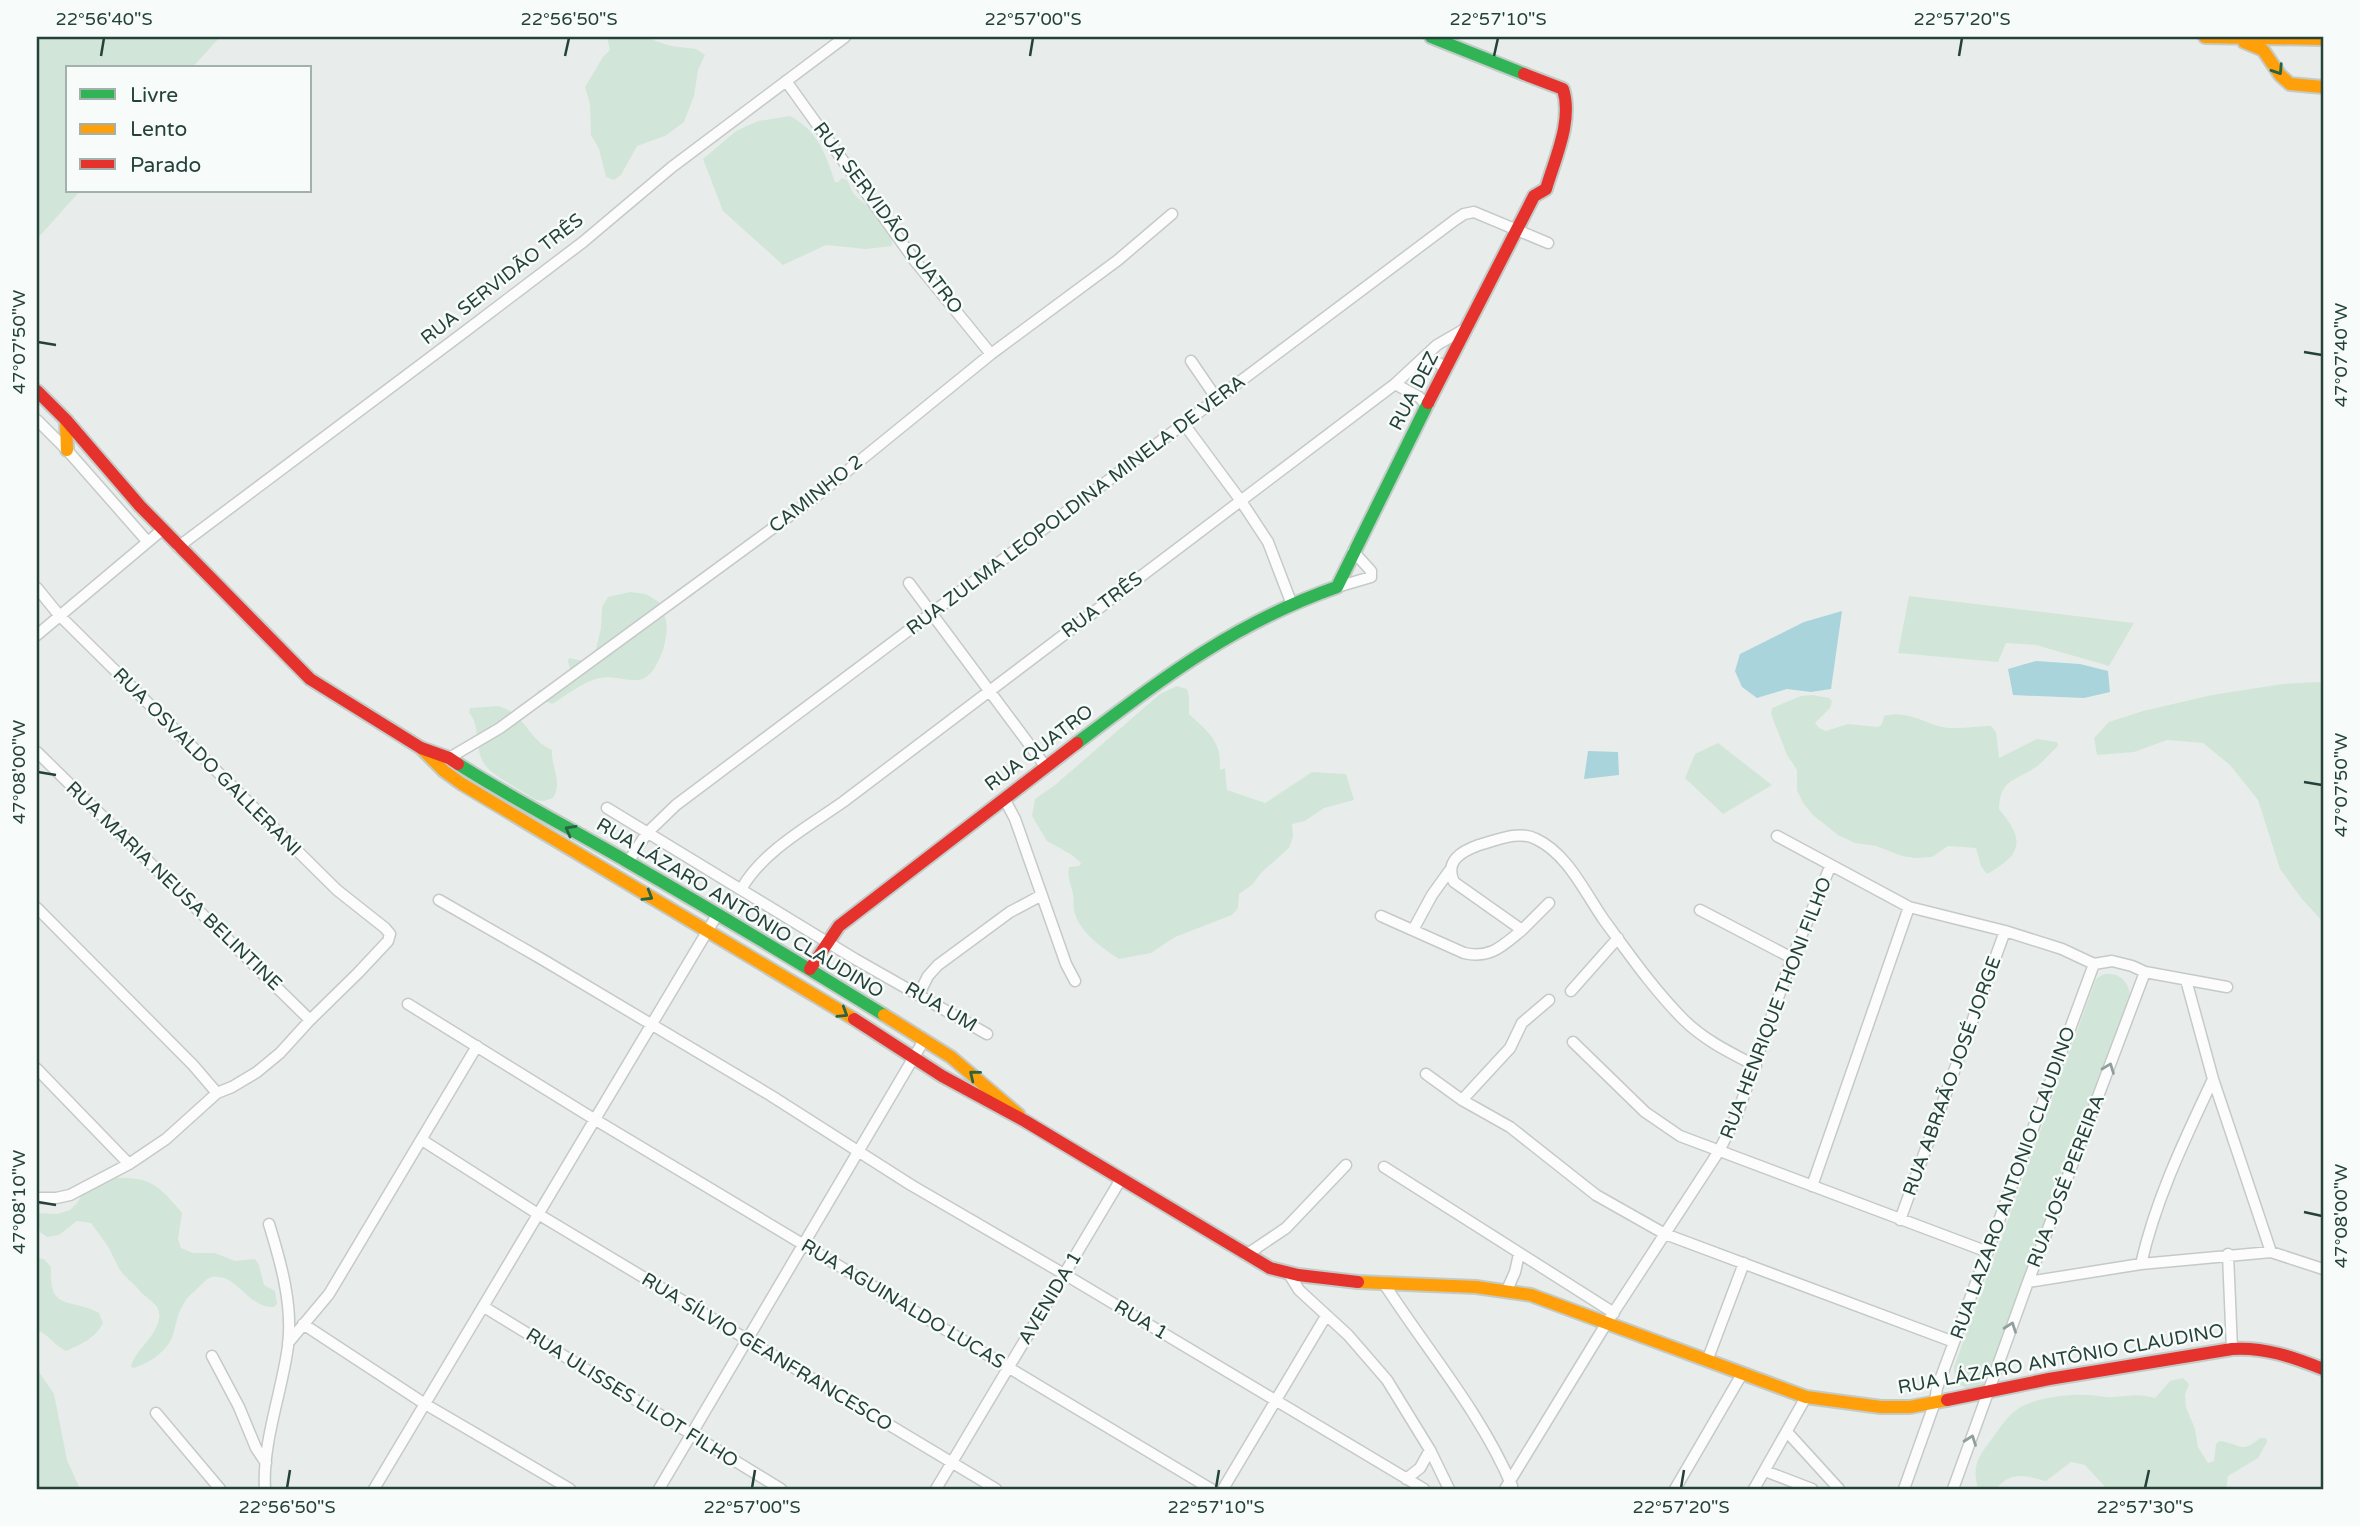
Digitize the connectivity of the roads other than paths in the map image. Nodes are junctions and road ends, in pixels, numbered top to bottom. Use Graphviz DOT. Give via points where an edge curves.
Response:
graph roads {
  1 [pos="845,37"];
  2 [pos="1432,37"];
  3 [pos="2205,37"];
  4 [pos="2237,39"];
  5 [pos="2323,39"];
  6 [pos="786,81"];
  7 [pos="2323,87"];
  8 [pos="1172,214"];
  9 [pos="1518,230"];
  10 [pos="1548,243"];
  11 [pos="1468,327"];
  12 [pos="991,354"];
  13 [pos="1425,356"];
  14 [pos="1191,361"];
  15 [pos="1447,368"];
  16 [pos="1395,384"];
  17 [pos="37,391"];
  18 [pos="1217,399"];
  19 [pos="1427,406"];
  20 [pos="37,420"];
  21 [pos="66,420"];
  22 [pos="1184,424"];
  23 [pos="67,450"];
  24 [pos="1241,501"];
  25 [pos="162,530"];
  26 [pos="147,541"];
  27 [pos="178,547"];
  28 [pos="1353,551"];
  29 [pos="909,583"];
  30 [pos="1337,587"];
  31 [pos="37,588"];
  32 [pos="1292,602"];
  33 [pos="933,614"];
  34 [pos="59,615"];
  35 [pos="37,635"];
  36 [pos="990,691"];
  37 [pos="421,748"];
  38 [pos="37,752"];
  39 [pos="449,758"];
  40 [pos="1046,767"];
  41 [pos="1004,798"];
  42 [pos="607,808"];
  43 [pos="647,833"];
  44 [pos="1777,836"];
  45 [pos="628,862"];
  46 [pos="1830,867"];
  47 [pos="1450,870"];
  48 [pos="742,888"];
  49 [pos="1042,895"];
  50 [pos="439,900"];
  51 [pos="1549,903"];
  52 [pos="1909,907"];
  53 [pos="37,908"];
  54 [pos="1700,910"];
  55 [pos="717,915"];
  56 [pos="1381,916"];
  57 [pos="1413,930"];
  58 [pos="1522,930"];
  59 [pos="2005,931"];
  60 [pos="706,932"];
  61 [pos="1618,938"];
  62 [pos="827,941"];
  63 [pos="1792,958"];
  64 [pos="2094,964"];
  65 [pos="810,969"];
  66 [pos="2145,972"];
  67 [pos="2186,980"];
  68 [pos="1075,981"];
  69 [pos="2227,987"];
  70 [pos="1572,992"];
  71 [pos="919,994"];
  72 [pos="1549,1000"];
  73 [pos="408,1004"];
  74 [pos="310,1020"];
  75 [pos="651,1026"];
  76 [pos="987,1034"];
  77 [pos="924,1040"];
  78 [pos="1573,1042"];
  79 [pos="477,1046"];
  80 [pos="914,1057"];
  81 [pos="1756,1066"];
  82 [pos="37,1069"];
  83 [pos="1426,1074"];
  84 [pos="2213,1079"];
  85 [pos="217,1093"];
  86 [pos="1462,1100"];
  87 [pos="594,1119"];
  88 [pos="1025,1121"];
  89 [pos="422,1140"];
  90 [pos="859,1151"];
  91 [pos="1719,1151"];
  92 [pos="129,1164"];
  93 [pos="1346,1165"];
  94 [pos="1384,1167"];
  95 [pos="1121,1179"];
  96 [pos="1812,1186"];
  97 [pos="37,1198"];
  98 [pos="538,1214"];
  99 [pos="1900,1220"];
  100 [pos="269,1224"];
  101 [pos="1665,1234"];
  102 [pos="803,1244"];
  103 [pos="1988,1252"];
  104 [pos="2271,1252"];
  105 [pos="1519,1254"];
  106 [pos="2228,1254"];
  107 [pos="1246,1255"];
  108 [pos="1744,1263"];
  109 [pos="2141,1264"];
  110 [pos="2323,1269"];
  111 [pos="1064,1274"];
  112 [pos="1289,1274"];
  113 [pos="1383,1282"];
  114 [pos="2028,1282"];
  115 [pos="1507,1290"];
  116 [pos="484,1307"];
  117 [pos="1614,1312"];
  118 [pos="1326,1316"];
  119 [pos="303,1324"];
  120 [pos="1606,1324"];
  121 [pos="746,1339"];
  122 [pos="1954,1342"];
  123 [pos="288,1343"];
  124 [pos="2232,1349"];
  125 [pos="212,1356"];
  126 [pos="1707,1362"];
  127 [pos="1008,1369"];
  128 [pos="2323,1369"];
  129 [pos="1742,1374"];
  130 [pos="1988,1391"];
  131 [pos="1806,1397"];
  132 [pos="1276,1401"];
  133 [pos="1935,1402"];
  134 [pos="425,1404"];
  135 [pos="156,1413"];
  136 [pos="1788,1433"];
  137 [pos="690,1435"];
  138 [pos="1430,1451"];
  139 [pos="266,1463"];
  140 [pos="951,1463"];
  141 [pos="1765,1471"];
  142 [pos="1406,1479"];
  143 [pos="1510,1487"];
  144 [pos="220,1489"];
  145 [pos="265,1489"];
  146 [pos="374,1489"];
  147 [pos="570,1489"];
  148 [pos="659,1489"];
  149 [pos="781,1489"];
  150 [pos="936,1489"];
  151 [pos="996,1489"];
  152 [pos="1211,1489"];
  153 [pos="1223,1489"];
  154 [pos="1424,1489"];
  155 [pos="1449,1489"];
  156 [pos="1675,1489"];
  157 [pos="1754,1489"];
  158 [pos="1812,1489"];
  159 [pos="1839,1489"];
  160 [pos="1905,1489"];
  161 [pos="1953,1489"];
  1 -- 6 [label="street, RUA SERVIDÃO TRÊS"];
  2 -- 9 [label="main road, RUA DEZ" via="1563,89 1567,95 1546,189 1534,197"];
  3 -- 4 [label="main road"];
  4 -- 5 [label="main road"];
  4 -- 7 [label="main road, one-way" via="2263,50 2290,84"];
  6 -- 12 [label="street, RUA SERVIDÃO QUATRO" via="915,261"];
  6 -- 27 [label="street, RUA SERVIDÃO TRÊS" via="467,330"];
  8 -- 12 [label="street, CAMINHO 2"];
  9 -- 10 [label="street, RUA ZULMA LEOPOLDINA MINELA DE VERA"];
  9 -- 11 [label="main road, RUA DEZ"];
  9 -- 18 [label="street, RUA ZULMA LEOPOLDINA MINELA DE VERA" via="1474,212 1464,214"];
  11 -- 13 [label="street, RUA TRÊS"];
  11 -- 15 [label="main road, RUA DEZ"];
  12 -- 39 [label="street, CAMINHO 2" via="814,498 500,728"];
  13 -- 15 [label="street"];
  13 -- 16 [label="street, RUA TRÊS"];
  14 -- 18 [label="street"];
  15 -- 19 [label="main road, RUA DEZ"];
  16 -- 19 [label="street"];
  16 -- 24 [label="street, RUA TRÊS"];
  17 -- 21 [label="main road, RUA LÁZARO ANTÔNIO CLAUDINO"];
  18 -- 22 [label="street, RUA ZULMA LEOPOLDINA MINELA DE VERA"];
  19 -- 28 [label="main road, RUA DEZ"];
  20 -- 23 [label="street"];
  21 -- 23 [label="main road"];
  21 -- 25 [label="main road, RUA LÁZARO ANTÔNIO CLAUDINO"];
  22 -- 24 [label="street"];
  22 -- 33 [label="street, RUA ZULMA LEOPOLDINA MINELA DE VERA"];
  23 -- 26 [label="street"];
  24 -- 32 [label="street" via="1268,542"];
  24 -- 36 [label="street, RUA TRÊS"];
  25 -- 26 [label="street"];
  25 -- 27 [label="main road, RUA LÁZARO ANTÔNIO CLAUDINO"];
  26 -- 34 [label="street"];
  27 -- 37 [label="main road, RUA LÁZARO ANTÔNIO CLAUDINO" via="310,679"];
  28 -- 30 [label="main road, RUA DEZ"];
  28 -- 30 [label="street" via="1371,577"];
  29 -- 33 [label="street"];
  30 -- 32 [label="main road, RUA QUATRO"];
  31 -- 34 [label="street, RUA OSVALDO GALLERANI"];
  32 -- 40 [label="main road, RUA QUATRO" via="1191,660"];
  33 -- 36 [label="street"];
  33 -- 43 [label="street, RUA ZULMA LEOPOLDINA MINELA DE VERA" via="676,805"];
  34 -- 35 [label="street"];
  34 -- 74 [label="street, RUA OSVALDO GALLERANI" via="337,890 390,934"];
  36 -- 40 [label="street"];
  36 -- 48 [label="street, RUA TRÊS" via="787,842 750,874"];
  37 -- 39 [label="main road, RUA LÁZARO ANTÔNIO CLAUDINO"];
  37 -- 60 [label="main road, RUA LÁZARO ANTÔNIO CLAUDINO, one-way" via="462,784"];
  38 -- 74 [label="street, RUA MARIA NEUSA BELINTINE"];
  45 -- 39 [label="main road, RUA LÁZARO ANTÔNIO CLAUDINO, one-way"];
  40 -- 41 [label="main road, RUA QUATRO"];
  41 -- 49 [label="street"];
  41 -- 62 [label="main road, RUA QUATRO" via="853,915"];
  42 -- 43 [label="street, RUA UM"];
  43 -- 45 [label="street, RUA ZULMA LEOPOLDINA MINELA DE VERA"];
  43 -- 48 [label="street, RUA UM"];
  44 -- 46 [label="street"];
  45 -- 55 [label="main road, RUA LÁZARO ANTÔNIO CLAUDINO"];
  46 -- 52 [label="street"];
  46 -- 63 [label="street, RUA HENRIQUE THONI FILHO"];
  47 -- 57 [label="street"];
  47 -- 58 [label="street" via="1454,882"];
  47 -- 61 [label="street" via="1456,857 1468,849 1523,835 1536,838 1570,868"];
  48 -- 62 [label="street, RUA UM"];
  49 -- 68 [label="street"];
  49 -- 71 [label="street" via="1010,912 938,965"];
  50 -- 75 [label="street, RUA 1"];
  51 -- 58 [label="street"];
  52 -- 59 [label="street"];
  52 -- 96 [label="street"];
  53 -- 85 [label="street"];
  54 -- 63 [label="street"];
  55 -- 60 [label="street"];
  55 -- 65 [label="main road, RUA LÁZARO ANTÔNIO CLAUDINO"];
  56 -- 57 [label="street"];
  57 -- 58 [label="street" via="1475,956 1490,954"];
  59 -- 64 [label="street"];
  59 -- 99 [label="street, RUA ABRAÃO JOSÉ JORGE"];
  60 -- 75 [label="street"];
  60 -- 80 [label="main road, RUA LÁZARO ANTÔNIO CLAUDINO, one-way"];
  61 -- 70 [label="street"];
  61 -- 81 [label="street" via="1685,1021"];
  62 -- 65 [label="main road, RUA QUATRO"];
  62 -- 71 [label="street, RUA UM"];
  63 -- 81 [label="street, RUA HENRIQUE THONI FILHO"];
  64 -- 66 [label="street" via="2112,961"];
  64 -- 103 [label="street, RUA LAZARO ANTONIO CLAUDINO"];
  65 -- 77 [label="main road, RUA LÁZARO ANTÔNIO CLAUDINO"];
  66 -- 67 [label="street"];
  114 -- 66 [label="street, RUA JOSÉ PEREIRA, one-way"];
  67 -- 69 [label="street"];
  67 -- 84 [label="street"];
  71 -- 76 [label="street, RUA UM"];
  72 -- 86 [label="street" via="1522,1023 1510,1048"];
  73 -- 79 [label="street, RUA AGUINALDO LUCAS"];
  74 -- 85 [label="street" via="257,1072"];
  75 -- 87 [label="street"];
  75 -- 90 [label="street, RUA 1"];
  77 -- 80 [label="street"];
  88 -- 77 [label="main road, RUA LÁZARO ANTÔNIO CLAUDINO, one-way" via="972,1073"];
  78 -- 91 [label="street" via="1645,1112 1680,1136"];
  79 -- 87 [label="street, RUA AGUINALDO LUCAS"];
  79 -- 89 [label="street"];
  80 -- 88 [label="main road, RUA LÁZARO ANTÔNIO CLAUDINO"];
  80 -- 90 [label="street"];
  81 -- 91 [label="street, RUA HENRIQUE THONI FILHO"];
  82 -- 92 [label="street"];
  83 -- 86 [label="street"];
  84 -- 104 [label="street"];
  84 -- 109 [label="street" via="2171,1168"];
  85 -- 92 [label="street" via="166,1139"];
  86 -- 101 [label="street" via="1510,1127 1596,1195"];
  87 -- 98 [label="street"];
  87 -- 102 [label="street, RUA AGUINALDO LUCAS"];
  88 -- 95 [label="main road, RUA LÁZARO ANTÔNIO CLAUDINO"];
  89 -- 98 [label="street, RUA SÍLVIO GEANFRANCESCO"];
  89 -- 119 [label="street" via="329,1294"];
  90 -- 102 [label="street"];
  90 -- 111 [label="street, RUA 1"];
  91 -- 96 [label="street"];
  91 -- 101 [label="street, RUA HENRIQUE THONI FILHO"];
  92 -- 97 [label="street" via="70,1195"];
  93 -- 107 [label="street" via="1286,1228"];
  94 -- 105 [label="street"];
  95 -- 107 [label="main road, RUA LÁZARO ANTÔNIO CLAUDINO"];
  95 -- 111 [label="street, AVENIDA 1"];
  96 -- 99 [label="street"];
  98 -- 116 [label="street"];
  98 -- 121 [label="street, RUA SÍLVIO GEANFRANCESCO"];
  99 -- 103 [label="street"];
  100 -- 123 [label="street" via="284,1278"];
  101 -- 108 [label="street"];
  101 -- 117 [label="street, RUA HENRIQUE THONI FILHO"];
  102 -- 121 [label="street"];
  102 -- 127 [label="street, RUA AGUINALDO LUCAS"];
  103 -- 122 [label="street, RUA LAZARO ANTONIO CLAUDINO"];
  104 -- 106 [label="street"];
  104 -- 110 [label="street"];
  105 -- 115 [label="street"];
  105 -- 117 [label="street"];
  106 -- 109 [label="street"];
  106 -- 124 [label="street"];
  107 -- 112 [label="main road, RUA LÁZARO ANTÔNIO CLAUDINO"];
  108 -- 122 [label="street"];
  108 -- 126 [label="street"];
  109 -- 114 [label="street"];
  111 -- 127 [label="street, AVENIDA 1"];
  111 -- 132 [label="street, RUA 1"];
  112 -- 113 [label="main road, RUA LÁZARO ANTÔNIO CLAUDINO"];
  112 -- 118 [label="street"];
  113 -- 115 [label="main road, RUA LÁZARO ANTÔNIO CLAUDINO"];
  113 -- 143 [label="street" via="1460,1392"];
  130 -- 114 [label="street, RUA JOSÉ PEREIRA, one-way"];
  115 -- 120 [label="main road, RUA LÁZARO ANTÔNIO CLAUDINO"];
  116 -- 134 [label="street"];
  116 -- 137 [label="street, RUA ULISSES LILOT FILHO"];
  117 -- 120 [label="street, RUA HENRIQUE THONI FILHO"];
  118 -- 132 [label="street"];
  118 -- 138 [label="street" via="1349,1335 1387,1380"];
  119 -- 123 [label="street"];
  119 -- 134 [label="street"];
  120 -- 126 [label="main road, RUA LÁZARO ANTÔNIO CLAUDINO"];
  120 -- 143 [label="street, RUA HENRIQUE THONI FILHO"];
  121 -- 137 [label="street"];
  121 -- 140 [label="street, RUA SÍLVIO GEANFRANCESCO"];
  122 -- 133 [label="street, RUA LAZARO ANTONIO CLAUDINO"];
  123 -- 139 [label="street"];
  124 -- 128 [label="main road, RUA LÁZARO ANTÔNIO CLAUDINO" via="2285,1354"];
  124 -- 130 [label="main road, RUA LÁZARO ANTÔNIO CLAUDINO"];
  125 -- 139 [label="street"];
  126 -- 129 [label="main road, RUA LÁZARO ANTÔNIO CLAUDINO"];
  127 -- 140 [label="street, AVENIDA 1"];
  127 -- 152 [label="street, RUA AGUINALDO LUCAS"];
  129 -- 131 [label="main road, RUA LÁZARO ANTÔNIO CLAUDINO"];
  129 -- 156 [label="street"];
  130 -- 133 [label="main road, RUA LÁZARO ANTÔNIO CLAUDINO"];
  161 -- 130 [label="street, RUA JOSÉ PEREIRA, one-way"];
  131 -- 133 [label="main road, RUA LÁZARO ANTÔNIO CLAUDINO" via="1881,1407"];
  131 -- 136 [label="street"];
  132 -- 142 [label="street, RUA 1"];
  132 -- 153 [label="street"];
  133 -- 160 [label="street, RUA LAZARO ANTONIO CLAUDINO"];
  134 -- 146 [label="street"];
  134 -- 147 [label="street"];
  135 -- 144 [label="street"];
  136 -- 141 [label="street"];
  136 -- 159 [label="street"];
  137 -- 148 [label="street"];
  137 -- 149 [label="street, RUA ULISSES LILOT FILHO"];
  138 -- 142 [label="street"];
  138 -- 155 [label="street"];
  139 -- 145 [label="street"];
  140 -- 150 [label="street, AVENIDA 1"];
  140 -- 151 [label="street, RUA SÍLVIO GEANFRANCESCO"];
  141 -- 157 [label="street"];
  141 -- 158 [label="street"];
  142 -- 154 [label="street, RUA 1"];
}
